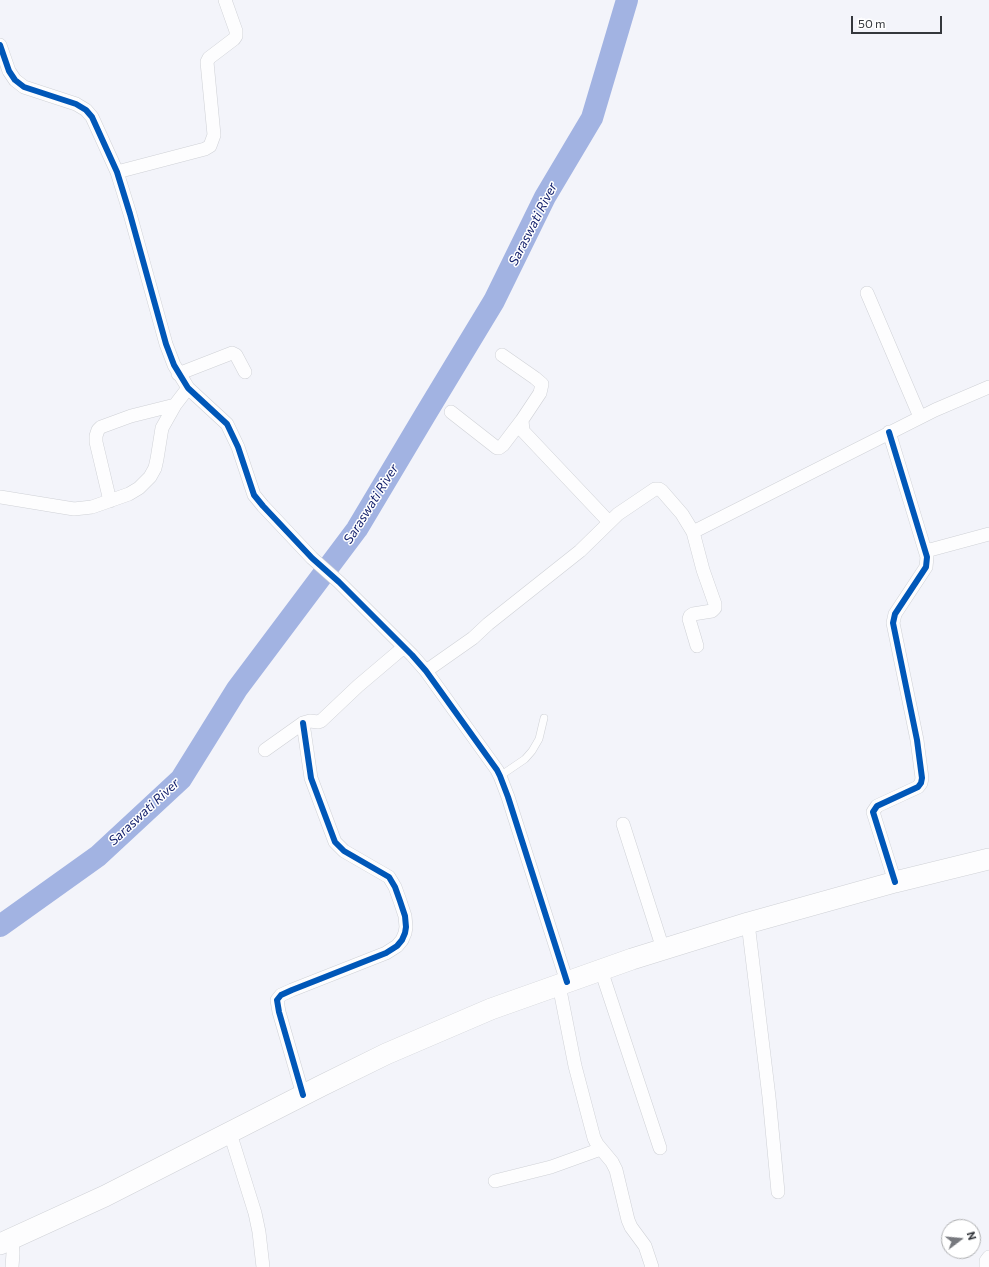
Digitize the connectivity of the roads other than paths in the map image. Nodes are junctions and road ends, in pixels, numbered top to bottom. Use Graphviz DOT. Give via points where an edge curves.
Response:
graph roads {
  1 [pos="225,0"];
  2 [pos="0,45"];
  3 [pos="117,172"];
  4 [pos="867,293"];
  5 [pos="502,355"];
  6 [pos="244,372"];
  7 [pos="178,374"];
  8 [pos="989,387"];
  9 [pos="188,388"];
  10 [pos="175,405"];
  11 [pos="450,412"];
  12 [pos="920,417"];
  13 [pos="522,420"];
  14 [pos="889,432"];
  15 [pos="0,497"];
  16 [pos="110,501"];
  17 [pos="610,522"];
  18 [pos="693,532"];
  19 [pos="989,534"];
  20 [pos="926,551"];
  21 [pos="697,646"];
  22 [pos="404,647"];
  23 [pos="426,671"];
  24 [pos="544,718"];
  25 [pos="303,723"];
  26 [pos="265,750"];
  27 [pos="500,776"];
  28 [pos="623,824"];
  29 [pos="989,859"];
  30 [pos="895,882"];
  31 [pos="748,922"];
  32 [pos="663,949"];
  33 [pos="601,970"];
  34 [pos="563,983"];
  35 [pos="303,1095"];
  36 [pos="230,1133"];
  37 [pos="660,1148"];
  38 [pos="601,1149"];
  39 [pos="496,1181"];
  40 [pos="778,1192"];
  41 [pos="6,1241"];
  42 [pos="989,1257"];
  43 [pos="12,1267"];
  44 [pos="263,1267"];
  45 [pos="652,1267"];
  46 [pos="986,1267"];
  1 -- 3 [label="street" via="236,36 207,62 214,135 210,146"];
  2 -- 3 [label="street" via="9,70 15,80 24,87 76,104 86,110 98,128"];
  3 -- 7 [label="street" via="166,344"];
  4 -- 12 [label="street"];
  5 -- 13 [label="street" via="542,384 540,393"];
  6 -- 7 [label="street" via="236,355 232,353"];
  7 -- 9 [label="street"];
  8 -- 12 [label="street"];
  9 -- 10 [label="street"];
  9 -- 22 [label="street" via="227,424 238,447 254,495 263,506 312,558"];
  10 -- 16 [label="street" via="162,428 155,468 150,477 134,491"];
  10 -- 16 [label="street" via="100,427 96,442"];
  11 -- 13 [label="street" via="497,448 503,445"];
  12 -- 14 [label="street"];
  13 -- 17 [label="street" via="523,431 529,439"];
  14 -- 18 [label="street"];
  14 -- 20 [label="street"];
  15 -- 16 [label="street" via="74,509"];
  17 -- 18 [label="street" via="655,489 659,489 682,514"];
  17 -- 23 [label="street" via="580,551 473,638"];
  18 -- 21 [label="street" via="715,604 712,611 690,616"];
  19 -- 20 [label="street"];
  20 -- 30 [label="street" via="926,567 895,614 893,623 917,740 922,778 918,787 877,806 873,812"];
  22 -- 23 [label="street"];
  22 -- 25 [label="street" via="321,721"];
  23 -- 27 [label="street"];
  24 -- 27 [label="lane" via="539,739 532,751"];
  25 -- 26 [label="street"];
  25 -- 35 [label="street" via="310,774 335,842 344,851 389,876 400,901 406,927 402,940 386,953 292,990 277,1000"];
  27 -- 34 [label="street"];
  28 -- 32 [label="street"];
  29 -- 30 [label="main road"];
  30 -- 31 [label="main road"];
  31 -- 32 [label="main road"];
  31 -- 40 [label="street"];
  32 -- 33 [label="main road"];
  33 -- 34 [label="main road"];
  33 -- 37 [label="street"];
  34 -- 35 [label="main road" via="438,1030"];
  34 -- 38 [label="street" via="580,1089 594,1138"];
  35 -- 36 [label="main road"];
  36 -- 41 [label="main road" via="105,1196"];
  36 -- 44 [label="street" via="255,1213"];
  38 -- 39 [label="street" via="551,1167"];
  38 -- 45 [label="street" via="616,1170 628,1220 646,1246"];
  41 -- 43 [label="street" via="13,1253"];
  42 -- 46 [label="street"];
}
